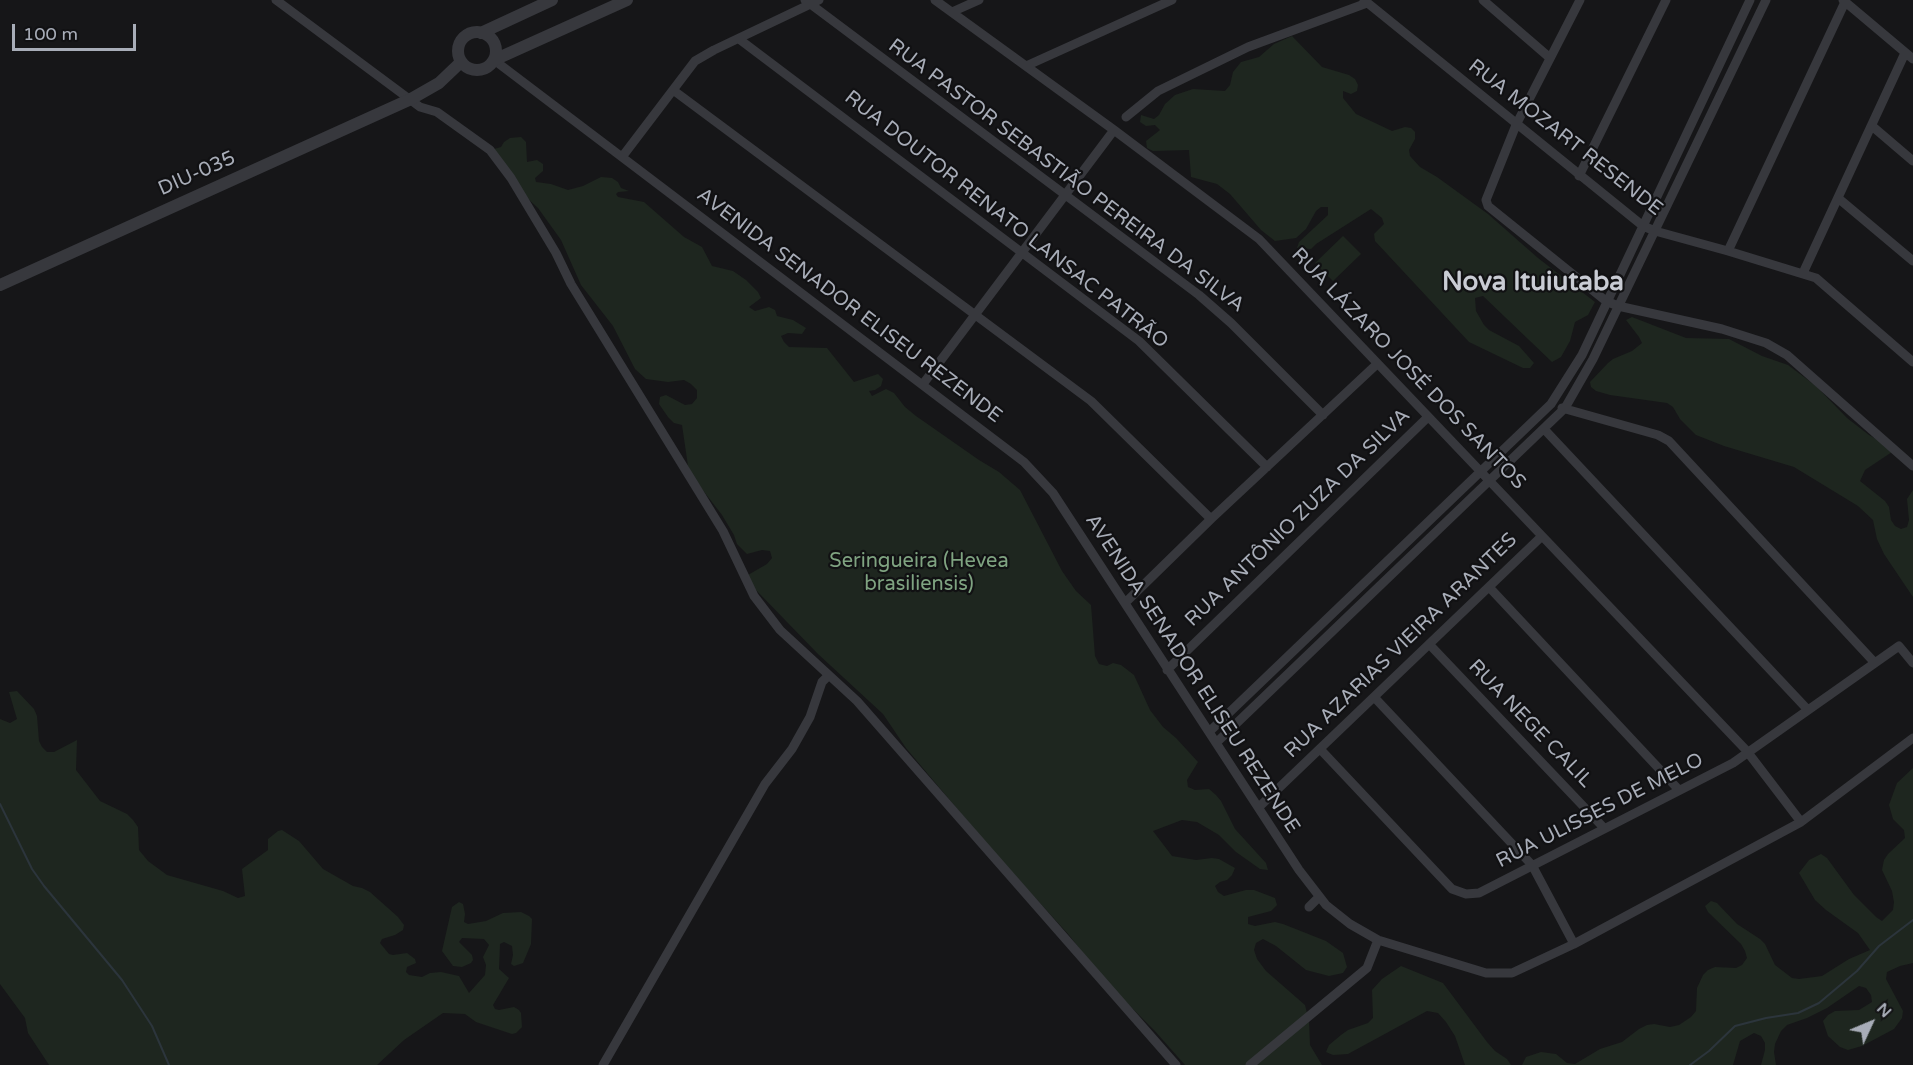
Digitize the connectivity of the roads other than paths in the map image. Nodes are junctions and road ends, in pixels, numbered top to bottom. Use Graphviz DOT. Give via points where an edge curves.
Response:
graph roads {
  1 [pos="276,0"];
  2 [pos="552,0"];
  3 [pos="627,0"];
  4 [pos="935,0"];
  5 [pos="979,0"];
  6 [pos="1172,0"];
  7 [pos="1483,0"];
  8 [pos="1580,0"];
  9 [pos="1666,0"];
  10 [pos="1750,0"];
  11 [pos="1766,0"];
  12 [pos="1844,1"];
  13 [pos="812,2"];
  14 [pos="1366,2"];
  15 [pos="952,12"];
  16 [pos="481,33"];
  17 [pos="739,39"];
  18 [pos="1909,56"];
  19 [pos="1550,58"];
  20 [pos="494,60"];
  21 [pos="461,62"];
  22 [pos="1026,66"];
  23 [pos="673,90"];
  24 [pos="411,99"];
  25 [pos="1126,117"];
  26 [pos="1516,125"];
  27 [pos="1872,126"];
  28 [pos="1114,130"];
  29 [pos="622,157"];
  30 [pos="1913,161"];
  31 [pos="1579,176"];
  32 [pos="1065,195"];
  33 [pos="1838,198"];
  34 [pos="1643,226"];
  35 [pos="1655,231"];
  36 [pos="1728,251"];
  37 [pos="1022,253"];
  38 [pos="1913,261"];
  39 [pos="1803,273"];
  40 [pos="0,285"];
  41 [pos="1606,301"];
  42 [pos="1618,306"];
  43 [pos="974,315"];
  44 [pos="1913,362"];
  45 [pos="1377,363"];
  46 [pos="923,384"];
  47 [pos="1551,404"];
  48 [pos="1565,408"];
  49 [pos="1323,415"];
  50 [pos="1428,417"];
  51 [pos="1544,429"];
  52 [pos="1913,466"];
  53 [pos="1267,467"];
  54 [pos="1481,472"];
  55 [pos="1490,481"];
  56 [pos="1211,519"];
  57 [pos="1542,536"];
  58 [pos="1489,587"];
  59 [pos="1125,603"];
  60 [pos="1429,644"];
  61 [pos="1875,663"];
  62 [pos="1913,663"];
  63 [pos="1167,670"];
  64 [pos="828,675"];
  65 [pos="1374,697"];
  66 [pos="1808,710"];
  67 [pos="1209,732"];
  68 [pos="1913,738"];
  69 [pos="1216,743"];
  70 [pos="1320,749"];
  71 [pos="1748,752"];
  72 [pos="1679,790"];
  73 [pos="1259,807"];
  74 [pos="1801,822"];
  75 [pos="1605,828"];
  76 [pos="1532,865"];
  77 [pos="1319,897"];
  78 [pos="1309,907"];
  79 [pos="1378,940"];
  80 [pos="1574,944"];
  81 [pos="603,1065"];
  82 [pos="1176,1065"];
  83 [pos="1250,1065"];
  1 -- 24 [label="street"];
  2 -- 16 [label="street"];
  3 -- 20 [label="street"];
  4 -- 15 [label="street, RUA LÁZARO JOSÉ DOS SANTOS"];
  5 -- 15 [label="street"];
  6 -- 22 [label="street"];
  7 -- 19 [label="street"];
  8 -- 19 [label="street"];
  9 -- 31 [label="street"];
  10 -- 34 [label="street"];
  11 -- 35 [label="street"];
  12 -- 18 [label="street"];
  12 -- 36 [label="street"];
  13 -- 17 [label="street"];
  13 -- 32 [label="street, RUA PASTOR SEBASTIÃO PEREIRA DA SILVA"];
  14 -- 25 [label="street" via="1248,47 1158,91"];
  14 -- 26 [label="street, RUA MOZART RESENDE"];
  15 -- 22 [label="street, RUA LÁZARO JOSÉ DOS SANTOS"];
  16 -- 20 [label="street" via="494,41"];
  16 -- 21 [label="street" via="463,38 458,52"];
  17 -- 23 [label="street" via="695,61"];
  17 -- 37 [label="street, RUA DOUTOR RENATO LANSAC PATRÃO"];
  18 -- 27 [label="street"];
  19 -- 26 [label="street"];
  20 -- 21 [label="street" via="488,68 478,71"];
  20 -- 29 [label="street, AVENIDA SENADOR ELISEU REZENDE"];
  21 -- 24 [label="street, DIU-035" via="439,83"];
  22 -- 28 [label="street, RUA LÁZARO JOSÉ DOS SANTOS"];
  23 -- 29 [label="street"];
  23 -- 43 [label="street"];
  24 -- 40 [label="street, DIU-035"];
  24 -- 64 [label="street" via="420,108 437,112 466,131 501,164 723,531 754,596 780,630"];
  26 -- 31 [label="street, RUA MOZART RESENDE"];
  26 -- 41 [label="street" via="1486,200 1488,206"];
  27 -- 30 [label="street"];
  27 -- 33 [label="street"];
  28 -- 32 [label="street"];
  28 -- 45 [label="street, RUA LÁZARO JOSÉ DOS SANTOS" via="1259,239"];
  29 -- 46 [label="street, AVENIDA SENADOR ELISEU REZENDE"];
  31 -- 34 [label="street, RUA MOZART RESENDE"];
  32 -- 37 [label="street"];
  32 -- 49 [label="street, RUA PASTOR SEBASTIÃO PEREIRA DA SILVA" via="1199,295"];
  33 -- 38 [label="street"];
  33 -- 39 [label="street"];
  34 -- 35 [label="street, RUA MOZART RESENDE"];
  34 -- 41 [label="street"];
  35 -- 36 [label="street, RUA MOZART RESENDE"];
  35 -- 42 [label="street"];
  36 -- 39 [label="street, RUA MOZART RESENDE"];
  37 -- 43 [label="street"];
  37 -- 53 [label="street, RUA DOUTOR RENATO LANSAC PATRÃO" via="1139,341"];
  39 -- 44 [label="street, RUA MOZART RESENDE" via="1816,278"];
  41 -- 42 [label="street"];
  41 -- 47 [label="street" via="1582,355"];
  42 -- 48 [label="street"];
  42 -- 52 [label="street" via="1766,343 1787,355"];
  43 -- 46 [label="street"];
  43 -- 56 [label="street" via="1091,401"];
  45 -- 49 [label="street"];
  45 -- 50 [label="street, RUA LÁZARO JOSÉ DOS SANTOS"];
  46 -- 59 [label="street, AVENIDA SENADOR ELISEU REZENDE" via="1042,480"];
  47 -- 48 [label="street"];
  47 -- 54 [label="street"];
  48 -- 51 [label="street"];
  48 -- 61 [label="street" via="1669,441"];
  49 -- 53 [label="street"];
  50 -- 54 [label="street, RUA LÁZARO JOSÉ DOS SANTOS"];
  50 -- 63 [label="street, RUA ANTÔNIO ZUZA DA SILVA"];
  51 -- 55 [label="street"];
  51 -- 66 [label="street"];
  53 -- 56 [label="street"];
  54 -- 55 [label="street, RUA LÁZARO JOSÉ DOS SANTOS"];
  54 -- 67 [label="street"];
  55 -- 57 [label="street, RUA LÁZARO JOSÉ DOS SANTOS"];
  55 -- 69 [label="street"];
  56 -- 59 [label="street"];
  57 -- 58 [label="street, RUA AZARIAS VIEIRA ARANTES"];
  57 -- 71 [label="street, RUA LÁZARO JOSÉ DOS SANTOS"];
  58 -- 60 [label="street, RUA AZARIAS VIEIRA ARANTES"];
  58 -- 72 [label="street"];
  59 -- 63 [label="street, AVENIDA SENADOR ELISEU REZENDE"];
  60 -- 65 [label="street, RUA AZARIAS VIEIRA ARANTES"];
  60 -- 75 [label="street, RUA NEGE CALIL"];
  61 -- 62 [label="street, RUA ULISSES DE MELO" via="1899,646"];
  61 -- 66 [label="street, RUA ULISSES DE MELO"];
  63 -- 67 [label="street, AVENIDA SENADOR ELISEU REZENDE"];
  64 -- 81 [label="street" via="792,749 765,784"];
  64 -- 82 [label="street" via="857,701"];
  65 -- 70 [label="street, RUA AZARIAS VIEIRA ARANTES"];
  65 -- 76 [label="street"];
  66 -- 71 [label="street, RUA ULISSES DE MELO"];
  67 -- 69 [label="street, AVENIDA SENADOR ELISEU REZENDE"];
  68 -- 74 [label="street, AVENIDA SENADOR ELISEU REZENDE"];
  69 -- 73 [label="street, AVENIDA SENADOR ELISEU REZENDE"];
  70 -- 73 [label="street, RUA AZARIAS VIEIRA ARANTES"];
  70 -- 76 [label="street, RUA ULISSES DE MELO" via="1452,889 1479,893"];
  71 -- 72 [label="street, RUA ULISSES DE MELO"];
  71 -- 74 [label="street, RUA LÁZARO JOSÉ DOS SANTOS"];
  72 -- 75 [label="street, RUA ULISSES DE MELO"];
  73 -- 77 [label="street, AVENIDA SENADOR ELISEU REZENDE"];
  74 -- 80 [label="street, AVENIDA SENADOR ELISEU REZENDE"];
  75 -- 76 [label="street, RUA ULISSES DE MELO"];
  76 -- 80 [label="street"];
  77 -- 78 [label="street"];
  77 -- 79 [label="street, AVENIDA SENADOR ELISEU REZENDE" via="1350,924"];
  79 -- 80 [label="street, AVENIDA SENADOR ELISEU REZENDE" via="1486,973 1512,973"];
  79 -- 83 [label="street" via="1367,968"];
}
